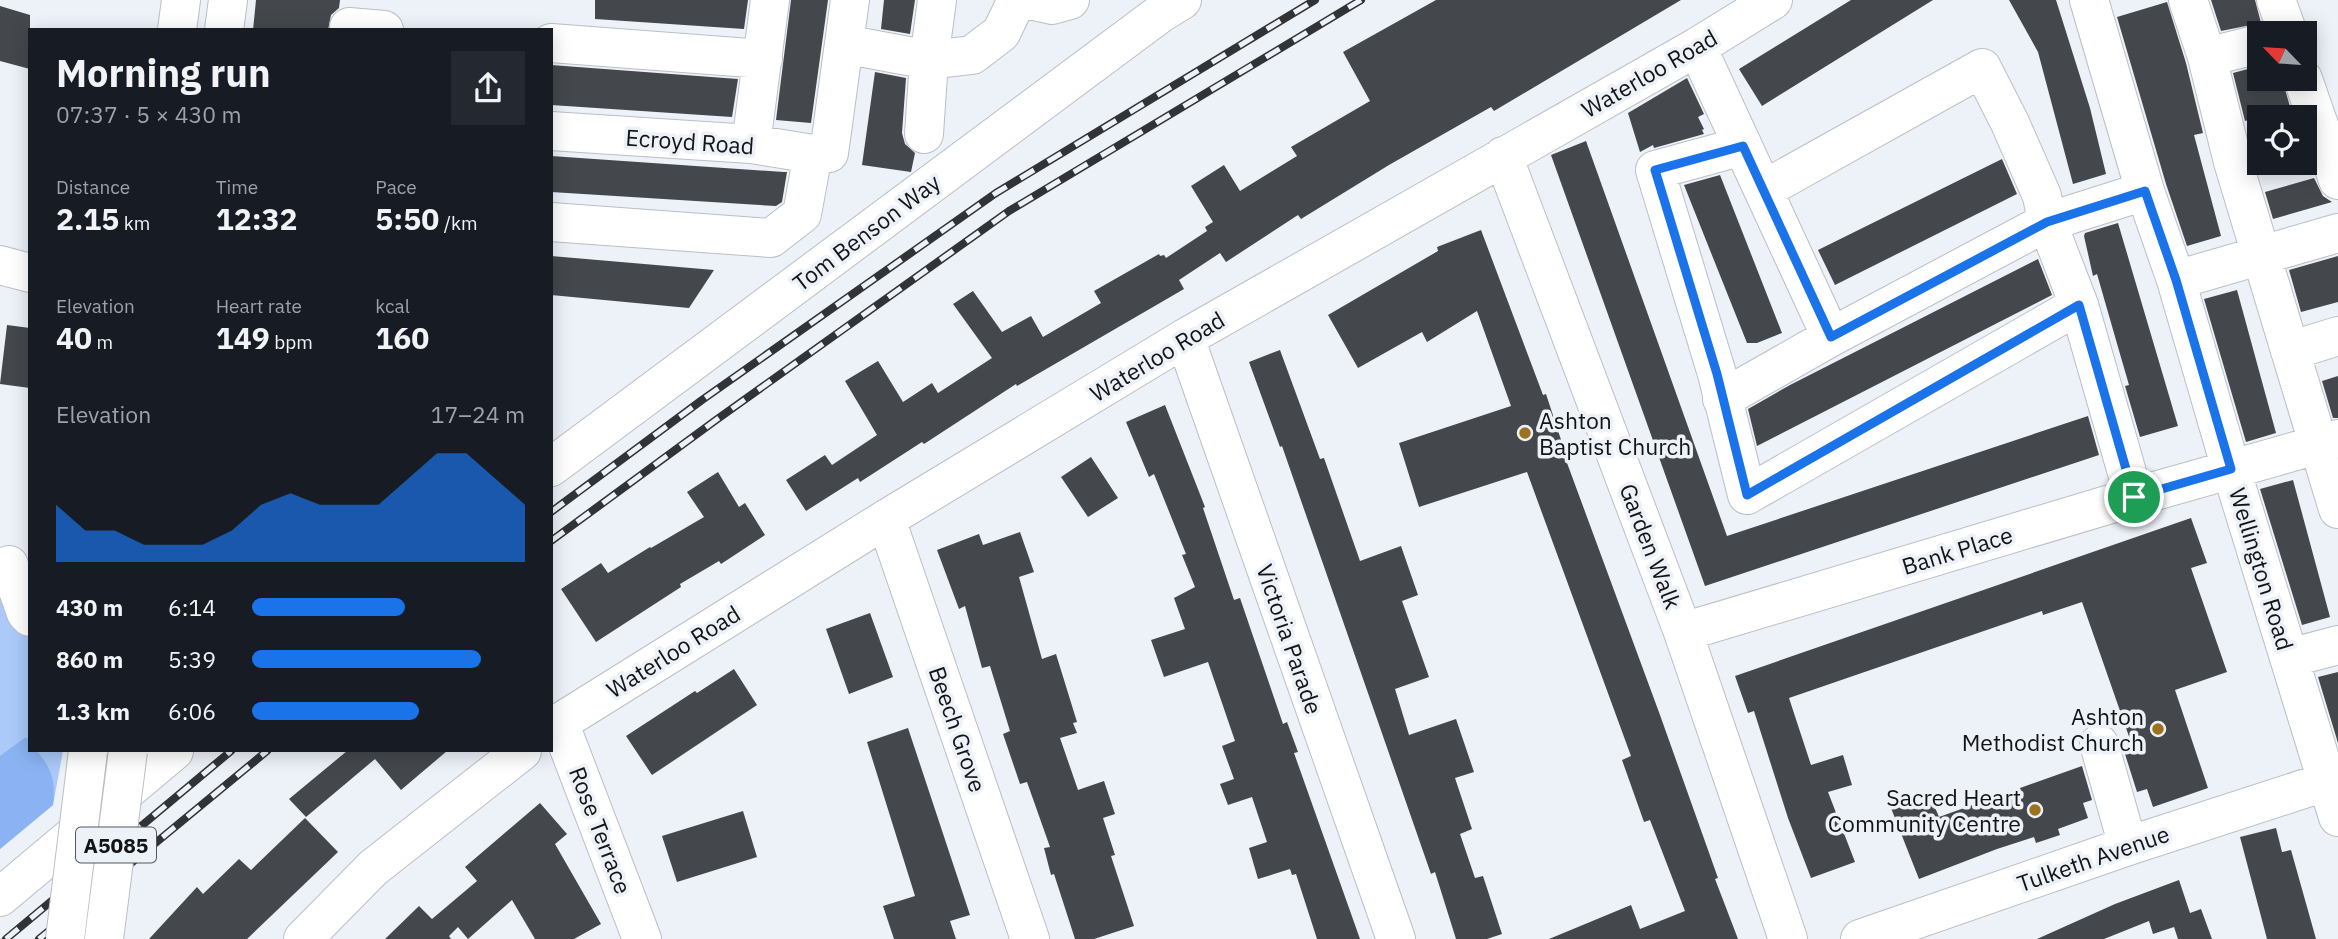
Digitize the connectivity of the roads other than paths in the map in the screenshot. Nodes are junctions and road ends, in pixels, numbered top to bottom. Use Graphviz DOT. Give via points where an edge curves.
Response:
graph roads {
  1 [pos="181,0"];
  2 [pos="228,0"];
  3 [pos="770,0"];
  4 [pos="850,0"];
  5 [pos="937,0"];
  6 [pos="1017,0"];
  7 [pos="1030,0"];
  8 [pos="1070,0"];
  9 [pos="1182,0"];
  10 [pos="1773,0"];
  11 [pos="2188,0"];
  12 [pos="2276,0"];
  13 [pos="2095,2"];
  14 [pos="2284,21"];
  15 [pos="177,28"];
  16 [pos="224,28"];
  17 [pos="553,43"];
  18 [pos="844,44"];
  19 [pos="1697,47"];
  20 [pos="2247,47"];
  21 [pos="2207,57"];
  22 [pos="763,59"];
  23 [pos="929,60"];
  24 [pos="553,131"];
  25 [pos="924,134"];
  26 [pos="751,144"];
  27 [pos="2317,144"];
  28 [pos="1743,146"];
  29 [pos="821,153"];
  30 [pos="1503,156"];
  31 [pos="2246,158"];
  32 [pos="2338,180"];
  33 [pos="1763,190"];
  34 [pos="2145,191"];
  35 [pos="553,222"];
  36 [pos="2047,222"];
  37 [pos="2338,233"];
  38 [pos="2262,256"];
  39 [pos="0,265"];
  40 [pos="28,272"];
  41 [pos="2176,280"];
  42 [pos="2079,305"];
  43 [pos="2338,336"];
  44 [pos="1831,337"];
  45 [pos="1185,338"];
  46 [pos="2290,351"];
  47 [pos="1722,399"];
  48 [pos="2328,441"];
  49 [pos="553,466"];
  50 [pos="2231,469"];
  51 [pos="2134,497"];
  52 [pos="2338,509"];
  53 [pos="886,519"];
  54 [pos="13,566"];
  55 [pos="28,615"];
  56 [pos="1683,632"];
  57 [pos="2338,645"];
  58 [pos="2289,658"];
  59 [pos="555,725"];
  60 [pos="2099,744"];
  61 [pos="88,752"];
  62 [pos="128,752"];
  63 [pos="173,752"];
  64 [pos="521,752"];
  65 [pos="2333,799"];
  66 [pos="2128,846"];
  67 [pos="0,897"];
  68 [pos="65,939"];
  69 [pos="104,939"];
  70 [pos="303,939"];
  71 [pos="642,939"];
  72 [pos="1030,939"];
  73 [pos="1396,939"];
  74 [pos="1788,939"];
  75 [pos="1860,939"];
  1 -- 15 [label="main road"];
  2 -- 16 [label="main road"];
  3 -- 22 [label="main road"];
  4 -- 18 [label="main road"];
  5 -- 23 [label="main road"];
  6 -- 23 [label="main road" via="1001,33 972,55"];
  7 -- 8 [label="main road" via="1052,5"];
  9 -- 49 [label="main road, Tom Benson Way"];
  10 -- 19 [label="main road, Waterloo Road"];
  11 -- 21 [label="main road"];
  12 -- 14 [label="main road"];
  13 -- 34 [label="main road, Wellington Road"];
  17 -- 22 [label="main road"];
  18 -- 23 [label="main road"];
  18 -- 29 [label="main road"];
  19 -- 28 [label="main road"];
  19 -- 30 [label="main road, Waterloo Road"];
  20 -- 21 [label="main road"];
  21 -- 31 [label="main road"];
  22 -- 26 [label="main road"];
  23 -- 25 [label="main road"];
  24 -- 26 [label="main road, Ecroyd Road"];
  26 -- 29 [label="main road, Ecroyd Road"];
  27 -- 32 [label="main road"];
  28 -- 33 [label="main road"];
  28 -- 47 [label="main road" via="1655,170"];
  29 -- 35 [label="main road" via="802,214 771,238"];
  30 -- 45 [label="main road, Waterloo Road"];
  30 -- 56 [label="main road, Garden Walk"];
  31 -- 38 [label="main road"];
  33 -- 36 [label="main road" via="1982,68 2042,196"];
  33 -- 44 [label="main road"];
  34 -- 36 [label="main road"];
  34 -- 41 [label="main road, Wellington Road"];
  36 -- 42 [label="main road"];
  36 -- 44 [label="main road"];
  37 -- 38 [label="main road"];
  38 -- 41 [label="main road"];
  38 -- 46 [label="main road"];
  39 -- 40 [label="main road"];
  41 -- 50 [label="main road, Wellington Road"];
  42 -- 47 [label="main road" via="1747,495"];
  42 -- 51 [label="main road"];
  43 -- 46 [label="main road"];
  44 -- 47 [label="main road"];
  45 -- 53 [label="main road, Waterloo Road"];
  45 -- 73 [label="main road, Victoria Parade"];
  46 -- 48 [label="main road"];
  48 -- 50 [label="main road, Bank Place"];
  48 -- 52 [label="main road"];
  50 -- 51 [label="main road, Bank Place"];
  50 -- 58 [label="main road, Wellington Road"];
  51 -- 56 [label="main road, Bank Place"];
  53 -- 59 [label="main road, Waterloo Road"];
  53 -- 72 [label="main road, Beech Grove"];
  54 -- 55 [label="main road"];
  56 -- 74 [label="main road, Garden Walk"];
  57 -- 58 [label="main road"];
  58 -- 65 [label="main road, Wellington Road"];
  59 -- 71 [label="main road, Rose Terrace"];
  60 -- 66 [label="main road"];
  61 -- 68 [label="main road, A5085, bridge"];
  62 -- 69 [label="main road, A5085, bridge"];
  63 -- 67 [label="main road"];
  64 -- 70 [label="main road" via="373,868"];
  65 -- 66 [label="main road, Tulketh Avenue"];
  66 -- 75 [label="main road, Tulketh Avenue"];
}
